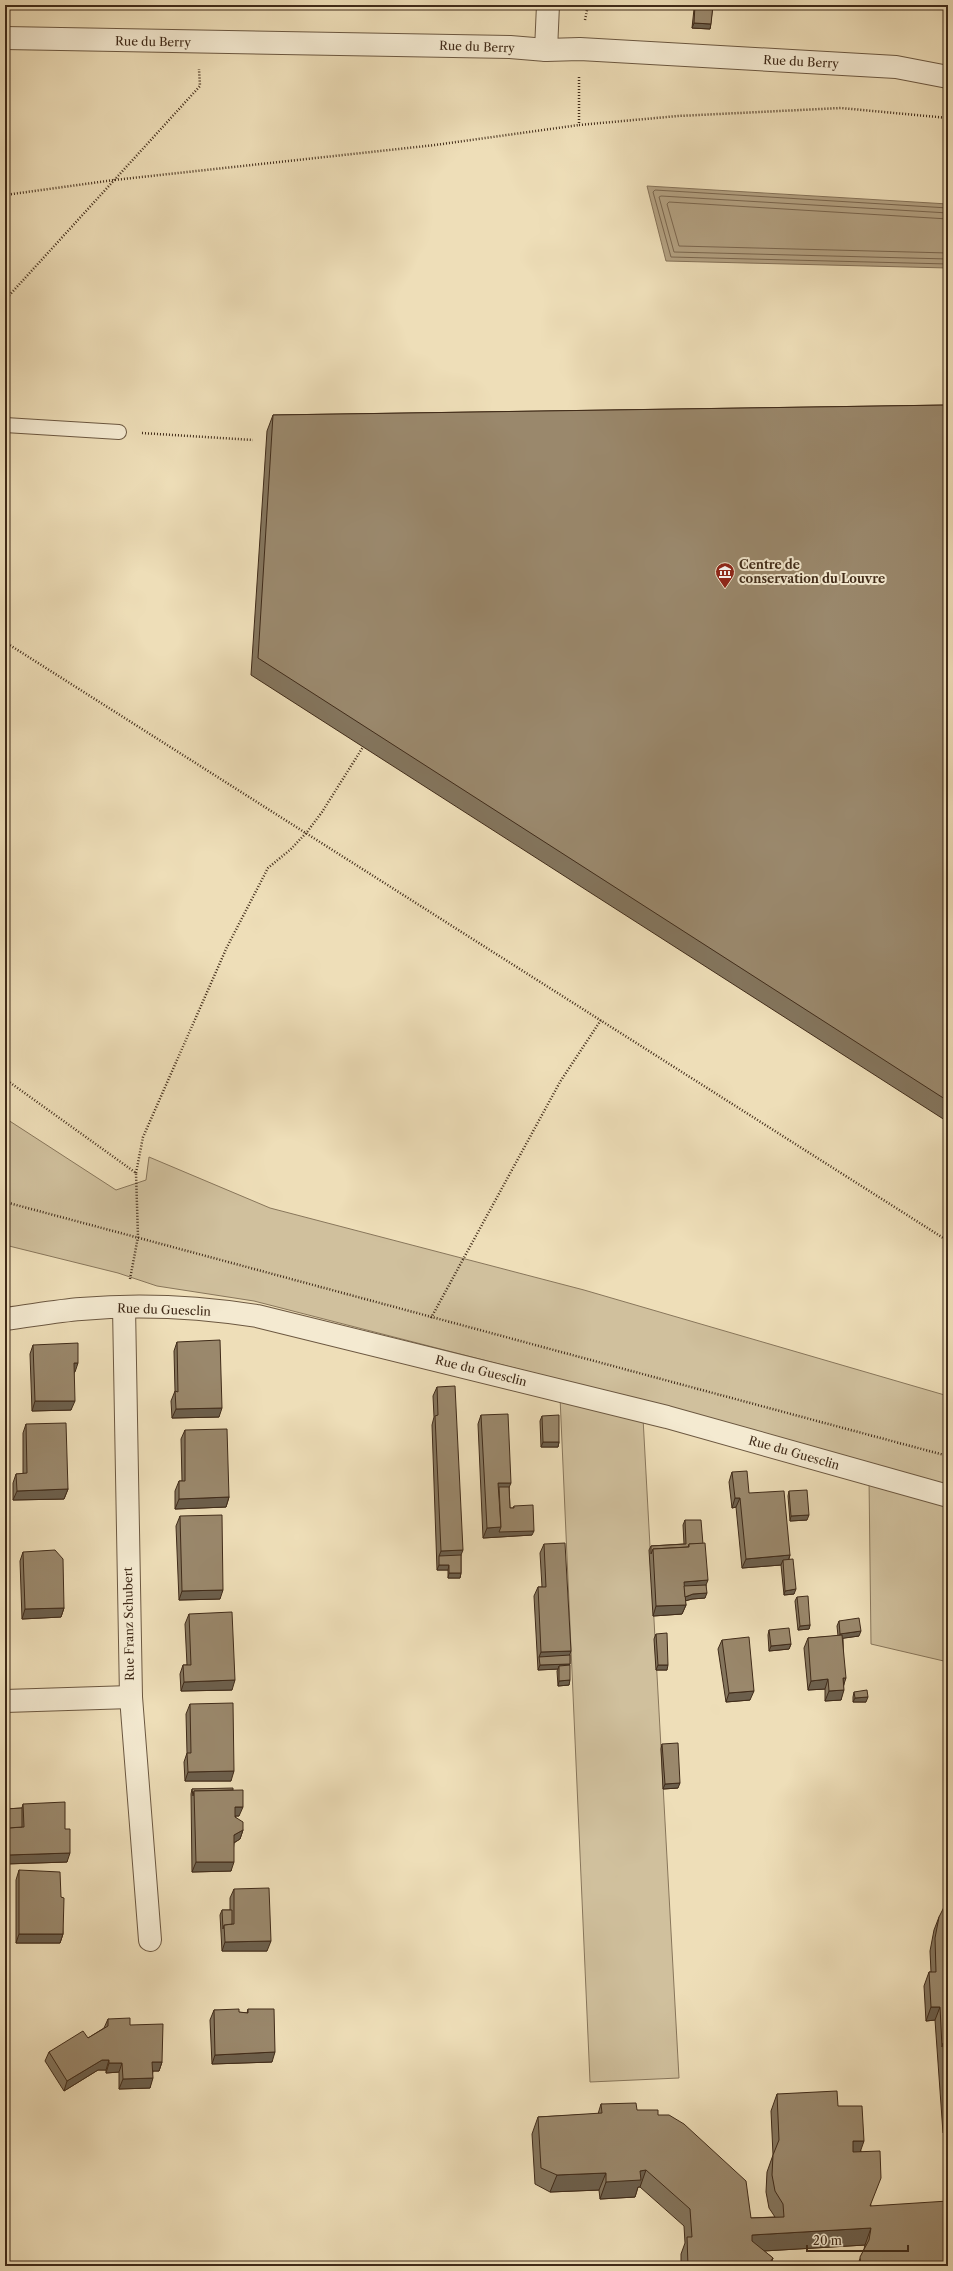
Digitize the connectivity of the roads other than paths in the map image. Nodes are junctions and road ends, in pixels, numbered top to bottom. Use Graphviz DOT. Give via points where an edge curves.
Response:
graph roads {
  1 [pos="548,5"];
  2 [pos="5,38"];
  3 [pos="546,50"];
  4 [pos="948,77"];
  5 [pos="5,424"];
  6 [pos="120,432"];
  7 [pos="124,1307"];
  8 [pos="5,1319"];
  9 [pos="948,1496"];
  10 [pos="131,1697"];
  11 [pos="5,1701"];
  12 [pos="150,1940"];
  1 -- 3 [label="street"];
  2 -- 3 [label="street, Rue du Berry" via="510,46"];
  3 -- 4 [label="street, Rue du Berry" via="580,49 896,67"];
  5 -- 6 [label="lane"];
  7 -- 8 [label="street, Rue du Guesclin" via="80,1309"];
  7 -- 9 [label="street, Rue du Guesclin" via="215,1311 257,1316 667,1417"];
  7 -- 10 [label="street, Rue Franz Schubert"];
  10 -- 11 [label="street"];
  10 -- 12 [label="street, Rue Franz Schubert"];
}
